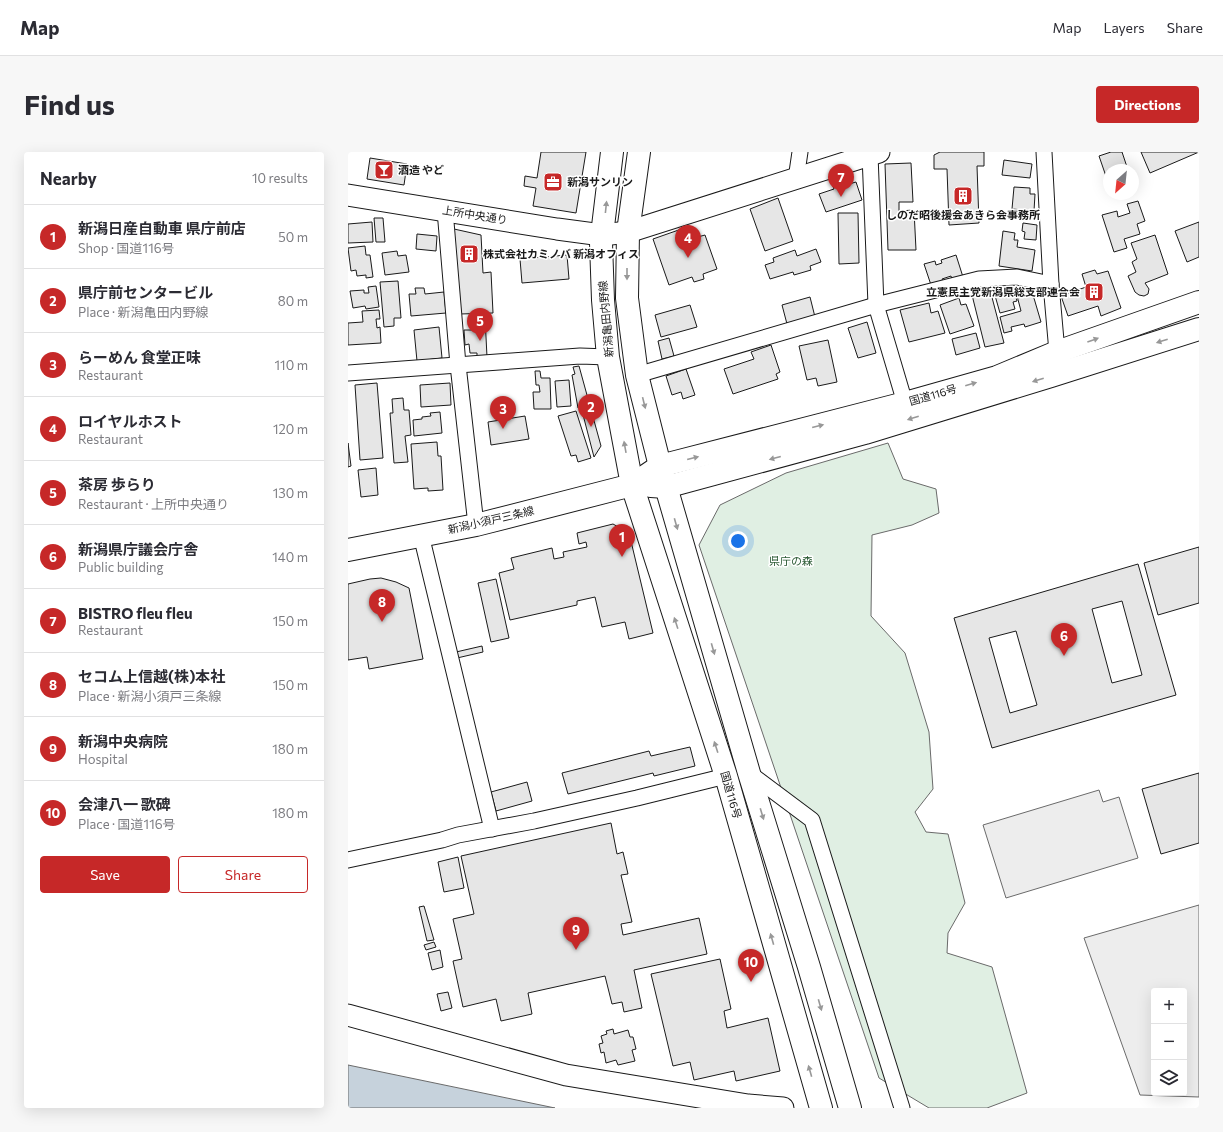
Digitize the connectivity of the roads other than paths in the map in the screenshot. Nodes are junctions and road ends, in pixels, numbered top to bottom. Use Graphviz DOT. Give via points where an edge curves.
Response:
graph roads {
  1 [pos="612,152"];
  2 [pos="639,152"];
  3 [pos="800,152"];
  4 [pos="1044,152"];
  5 [pos="875,154"];
  6 [pos="796,178"];
  7 [pos="348,195"];
  8 [pos="445,210"];
  9 [pos="628,232"];
  10 [pos="602,235"];
  11 [pos="1051,284"];
  12 [pos="1199,302"];
  13 [pos="876,305"];
  14 [pos="1199,329"];
  15 [pos="1057,352"];
  16 [pos="608,357"];
  17 [pos="458,365"];
  18 [pos="348,373"];
  19 [pos="637,375"];
  20 [pos="905,403"];
  21 [pos="663,477"];
  22 [pos="632,485"];
  23 [pos="476,524"];
  24 [pos="421,535"];
  25 [pos="348,550"];
  26 [pos="749,774"];
  27 [pos="726,776"];
  28 [pos="492,829"];
  29 [pos="348,860"];
  30 [pos="348,1015"];
  31 [pos="784,1108"];
  32 [pos="821,1108"];
  33 [pos="850,1108"];
  34 [pos="902,1108"];
  10 -- 1 [label="main road, 新潟亀田内野線, one-way"];
  2 -- 9 [label="main road"];
  3 -- 6 [label="street"];
  4 -- 11 [label="street"];
  5 -- 6 [label="street, 上所中央通り"];
  5 -- 13 [label="street"];
  6 -- 9 [label="street, 上所中央通り"];
  7 -- 8 [label="street, 上所中央通り"];
  8 -- 10 [label="street, 上所中央通り"];
  8 -- 17 [label="street"];
  9 -- 10 [label="street, 上所中央通り"];
  9 -- 19 [label="main road, one-way" via="628,298"];
  10 -- 16 [label="main road, 新潟亀田内野線" via="603,300"];
  11 -- 13 [label="street" via="1017,277 979,279"];
  11 -- 15 [label="street"];
  15 -- 12 [label="main road, 国道116号, one-way"];
  13 -- 19 [label="street"];
  13 -- 20 [label="street"];
  14 -- 21 [label="main road, 国道116号, one-way" via="872,431"];
  20 -- 15 [label="main road, 国道116号, one-way" via="997,377"];
  16 -- 17 [label="street" via="580,356"];
  22 -- 16 [label="main road, 新潟亀田内野線, one-way"];
  17 -- 18 [label="street"];
  17 -- 23 [label="street"];
  19 -- 21 [label="main road, one-way"];
  21 -- 20 [label="main road, 国道116号, one-way"];
  21 -- 22 [label="main road, 国道116号"];
  21 -- 26 [label="main road, one-way"];
  22 -- 23 [label="main road, 新潟小須戸三条線"];
  27 -- 22 [label="main road, 国道116号, one-way"];
  23 -- 24 [label="main road, 新潟小須戸三条線"];
  24 -- 25 [label="main road, 新潟小須戸三条線"];
  24 -- 28 [label="street"];
  26 -- 33 [label="main road, one-way"];
  26 -- 34 [label="street" via="812,820"];
  27 -- 28 [label="street"];
  32 -- 27 [label="main road, 国道116号, one-way"];
  28 -- 29 [label="street"];
  30 -- 31 [label="street" via="566,1075 748,1105"];
}
